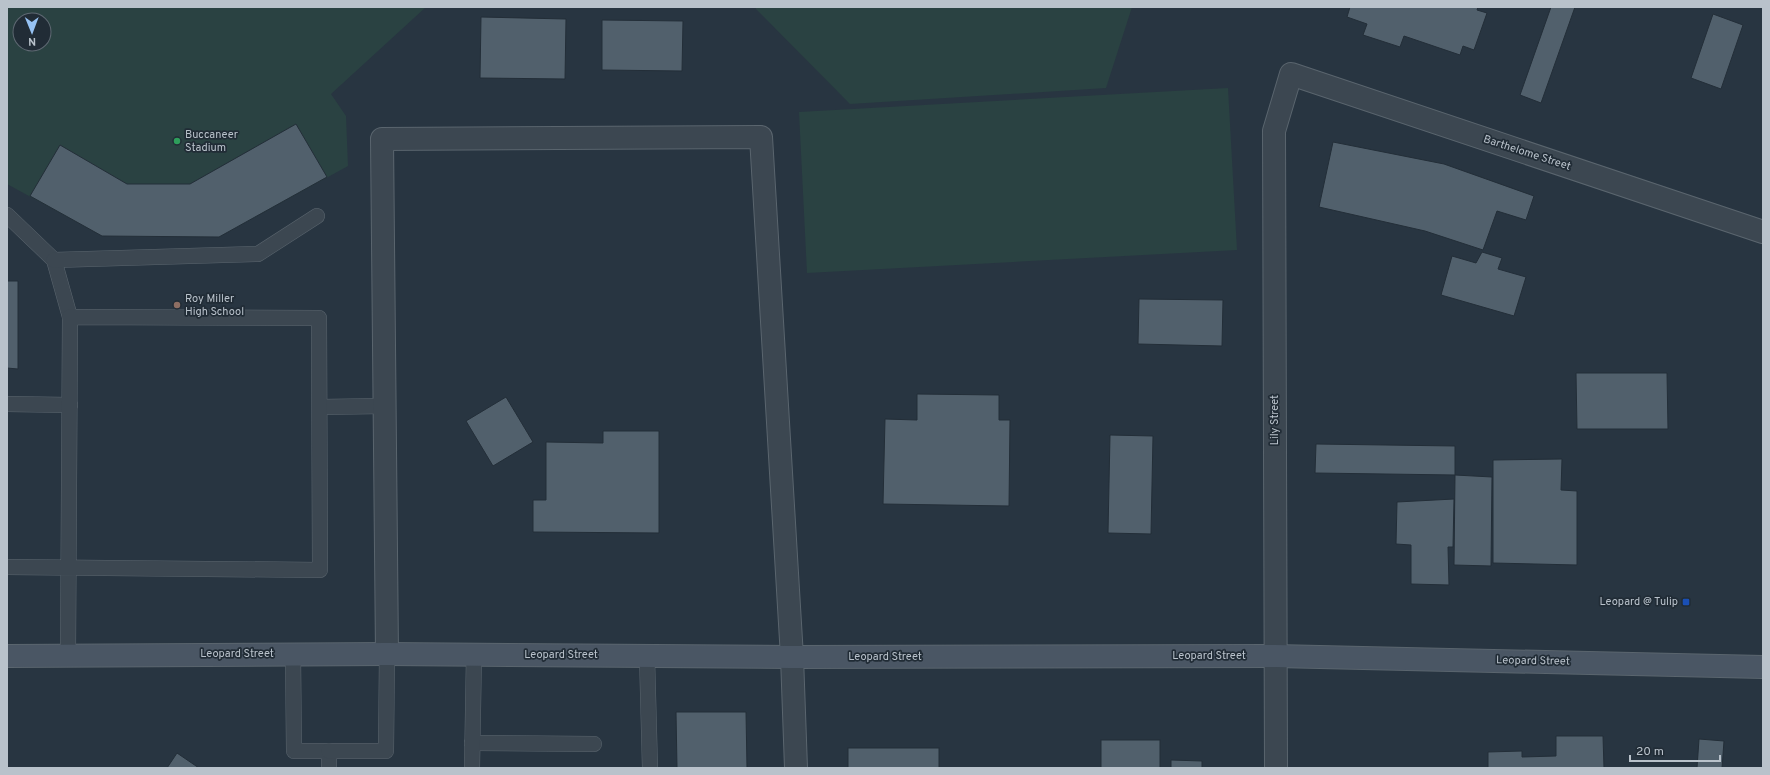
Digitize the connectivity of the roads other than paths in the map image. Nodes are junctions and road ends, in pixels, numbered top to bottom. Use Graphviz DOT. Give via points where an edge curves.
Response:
graph roads {
  1 [pos="1291,74"];
  2 [pos="7,215"];
  3 [pos="317,216"];
  4 [pos="1763,232"];
  5 [pos="54,260"];
  6 [pos="70,317"];
  7 [pos="7,404"];
  8 [pos="70,405"];
  9 [pos="384,406"];
  10 [pos="320,407"];
  11 [pos="68,566"];
  12 [pos="7,567"];
  13 [pos="293,654"];
  14 [pos="386,654"];
  15 [pos="474,654"];
  16 [pos="68,655"];
  17 [pos="7,656"];
  18 [pos="647,656"];
  19 [pos="1276,656"];
  20 [pos="792,657"];
  21 [pos="1763,667"];
  22 [pos="472,743"];
  23 [pos="594,744"];
  24 [pos="329,751"];
  25 [pos="329,768"];
  26 [pos="472,768"];
  27 [pos="650,768"];
  28 [pos="796,768"];
  29 [pos="1276,768"];
  1 -- 4 [label="street, Barthelome Street"];
  1 -- 19 [label="street, Lily Street" via="1274,131"];
  2 -- 5 [label="lane"];
  3 -- 5 [label="lane" via="258,254"];
  5 -- 6 [label="lane"];
  6 -- 8 [label="lane"];
  6 -- 10 [label="lane" via="319,318"];
  7 -- 8 [label="lane"];
  8 -- 11 [label="lane"];
  9 -- 10 [label="lane"];
  9 -- 14 [label="street"];
  9 -- 20 [label="street" via="382,139 761,137"];
  10 -- 11 [label="lane" via="320,570"];
  11 -- 12 [label="lane"];
  11 -- 16 [label="lane"];
  13 -- 14 [label="main road, Leopard Street"];
  13 -- 16 [label="main road, Leopard Street"];
  13 -- 24 [label="lane" via="294,751"];
  14 -- 15 [label="main road, Leopard Street"];
  14 -- 24 [label="lane" via="386,751"];
  15 -- 18 [label="main road, Leopard Street"];
  15 -- 22 [label="lane"];
  16 -- 17 [label="main road, Leopard Street"];
  18 -- 20 [label="main road, Leopard Street"];
  18 -- 27 [label="lane"];
  19 -- 20 [label="main road, Leopard Street"];
  19 -- 21 [label="main road, Leopard Street"];
  19 -- 29 [label="street, Lily Street"];
  20 -- 28 [label="street"];
  22 -- 23 [label="lane"];
  22 -- 26 [label="lane"];
  24 -- 25 [label="lane"];
}
